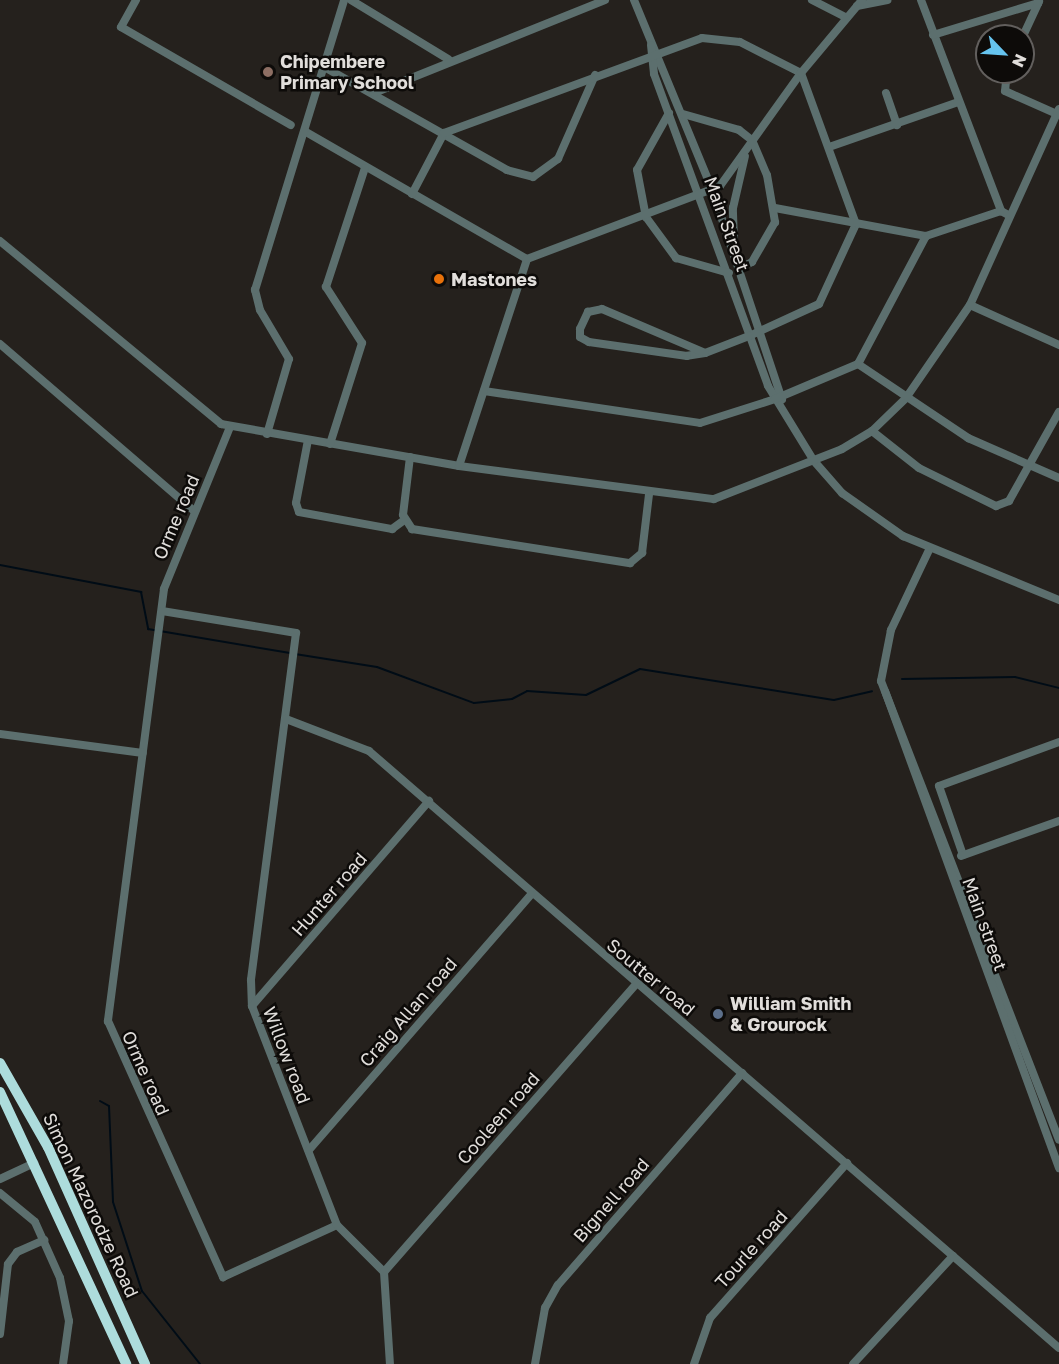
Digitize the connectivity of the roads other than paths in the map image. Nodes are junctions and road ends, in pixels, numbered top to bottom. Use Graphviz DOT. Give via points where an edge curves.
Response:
graph roads {
  1 [pos="136,0"];
  2 [pos="344,0"];
  3 [pos="351,0"];
  4 [pos="605,0"];
  5 [pos="634,0"];
  6 [pos="812,0"];
  7 [pos="887,0"];
  8 [pos="921,0"];
  9 [pos="1039,1"];
  10 [pos="860,3"];
  11 [pos="847,18"];
  12 [pos="1028,24"];
  13 [pos="933,35"];
  14 [pos="655,57"];
  15 [pos="448,59"];
  16 [pos="326,69"];
  17 [pos="801,73"];
  18 [pos="595,75"];
  19 [pos="1006,84"];
  20 [pos="374,93"];
  21 [pos="886,93"];
  22 [pos="957,102"];
  23 [pos="1058,111"];
  24 [pos="669,113"];
  25 [pos="683,114"];
  26 [pos="291,125"];
  27 [pos="897,125"];
  28 [pos="306,132"];
  29 [pos="444,133"];
  30 [pos="752,140"];
  31 [pos="832,146"];
  32 [pos="746,152"];
  33 [pos="365,168"];
  34 [pos="712,189"];
  35 [pos="412,194"];
  36 [pos="701,194"];
  37 [pos="775,208"];
  38 [pos="1001,211"];
  39 [pos="1010,216"];
  40 [pos="646,217"];
  41 [pos="856,224"];
  42 [pos="926,236"];
  43 [pos="0,241"];
  44 [pos="735,251"];
  45 [pos="527,259"];
  46 [pos="740,268"];
  47 [pos="729,273"];
  48 [pos="970,305"];
  49 [pos="761,331"];
  50 [pos="749,336"];
  51 [pos="0,344"];
  52 [pos="1059,345"];
  53 [pos="705,353"];
  54 [pos="858,364"];
  55 [pos="484,391"];
  56 [pos="778,397"];
  57 [pos="906,398"];
  58 [pos="1059,412"];
  59 [pos="230,427"];
  60 [pos="872,431"];
  61 [pos="267,434"];
  62 [pos="308,440"];
  63 [pos="330,444"];
  64 [pos="410,458"];
  65 [pos="814,461"];
  66 [pos="1032,465"];
  67 [pos="459,466"];
  68 [pos="1059,478"];
  69 [pos="650,494"];
  70 [pos="194,511"];
  71 [pos="403,520"];
  72 [pos="929,550"];
  73 [pos="1059,600"];
  74 [pos="162,611"];
  75 [pos="286,719"];
  76 [pos="0,734"];
  77 [pos="1059,742"];
  78 [pos="143,753"];
  79 [pos="429,801"];
  80 [pos="1059,821"];
  81 [pos="963,855"];
  82 [pos="950,860"];
  83 [pos="531,894"];
  84 [pos="636,984"];
  85 [pos="252,1006"];
  86 [pos="0,1063"];
  87 [pos="742,1072"];
  88 [pos="0,1092"];
  89 [pos="1059,1140"];
  90 [pos="309,1150"];
  91 [pos="34,1162"];
  92 [pos="847,1163"];
  93 [pos="1059,1168"];
  94 [pos="0,1179"];
  95 [pos="0,1192"];
  96 [pos="338,1226"];
  97 [pos="44,1240"];
  98 [pos="953,1256"];
  99 [pos="384,1272"];
  100 [pos="0,1334"];
  101 [pos="1059,1348"];
  102 [pos="63,1364"];
  103 [pos="126,1364"];
  104 [pos="146,1364"];
  105 [pos="390,1364"];
  106 [pos="535,1364"];
  107 [pos="694,1364"];
  108 [pos="853,1364"];
  1 -- 26 [label="street" via="121,27"];
  2 -- 16 [label="street"];
  3 -- 15 [label="street"];
  4 -- 15 [label="street"];
  5 -- 14 [label="street, Main Street"];
  6 -- 11 [label="street"];
  7 -- 10 [label="street"];
  8 -- 13 [label="street"];
  9 -- 12 [label="street"];
  9 -- 13 [label="street"];
  10 -- 11 [label="street"];
  11 -- 17 [label="street"];
  13 -- 22 [label="street"];
  14 -- 17 [label="street" via="712,36 740,42"];
  14 -- 18 [label="street"];
  14 -- 24 [label="street, Main Street"];
  14 -- 25 [label="street, Main Street"];
  15 -- 20 [label="street"];
  16 -- 20 [label="street"];
  16 -- 28 [label="street"];
  17 -- 30 [label="street"];
  17 -- 31 [label="street"];
  18 -- 29 [label="street"];
  18 -- 29 [label="street" via="558,159 545,173 517,175"];
  19 -- 23 [label="street" via="1005,91"];
  20 -- 29 [label="street"];
  21 -- 27 [label="street"];
  22 -- 27 [label="street"];
  22 -- 38 [label="street"];
  23 -- 39 [label="street"];
  24 -- 36 [label="street, Main Street"];
  24 -- 40 [label="street" via="637,170"];
  25 -- 30 [label="street" via="724,122"];
  25 -- 34 [label="street, Main Street"];
  27 -- 31 [label="street"];
  28 -- 33 [label="street"];
  28 -- 61 [label="street" via="255,290 260,310 289,359"];
  29 -- 35 [label="street"];
  30 -- 32 [label="street"];
  30 -- 37 [label="street"];
  31 -- 41 [label="street"];
  32 -- 34 [label="street" via="728,178"];
  32 -- 44 [label="street" via="733,208"];
  33 -- 35 [label="street"];
  33 -- 63 [label="street" via="326,287 362,343"];
  34 -- 36 [label="street"];
  34 -- 44 [label="street, Main Street"];
  35 -- 45 [label="street"];
  36 -- 40 [label="street"];
  36 -- 47 [label="street, Main Street"];
  37 -- 41 [label="street"];
  37 -- 46 [label="street" via="767,240 752,262"];
  38 -- 39 [label="street"];
  38 -- 42 [label="street"];
  39 -- 48 [label="street"];
  40 -- 45 [label="street"];
  40 -- 47 [label="street" via="676,258"];
  41 -- 42 [label="street"];
  41 -- 49 [label="street" via="819,304"];
  42 -- 54 [label="street"];
  43 -- 59 [label="street" via="203,414"];
  44 -- 46 [label="street, Main Street"];
  45 -- 55 [label="street"];
  46 -- 49 [label="street, Main Street"];
  47 -- 50 [label="street, Main Street"];
  48 -- 52 [label="street"];
  48 -- 57 [label="street"];
  49 -- 50 [label="street"];
  49 -- 56 [label="street, Main Street"];
  50 -- 53 [label="street"];
  50 -- 56 [label="street, Main Street"];
  51 -- 70 [label="street"];
  53 -- 53 [label="street" via="602,309 588,312 580,329 580,338 589,342"];
  54 -- 56 [label="street"];
  54 -- 57 [label="street"];
  55 -- 56 [label="street" via="700,423"];
  55 -- 67 [label="street"];
  56 -- 65 [label="street, Main Street"];
  57 -- 60 [label="street"];
  57 -- 66 [label="street" via="968,438"];
  58 -- 66 [label="street"];
  59 -- 61 [label="street"];
  59 -- 70 [label="street, Orme road"];
  60 -- 65 [label="street"];
  60 -- 66 [label="street" via="919,468 996,506 1009,501"];
  61 -- 62 [label="street"];
  62 -- 63 [label="street"];
  62 -- 71 [label="street" via="296,503 299,512 392,529"];
  63 -- 64 [label="street"];
  64 -- 67 [label="street"];
  64 -- 71 [label="street"];
  65 -- 69 [label="street" via="714,499"];
  65 -- 72 [label="street, Main Street" via="842,493"];
  66 -- 68 [label="street"];
  67 -- 69 [label="street"];
  69 -- 71 [label="street" via="642,553 630,563 418,530"];
  70 -- 74 [label="street, Orme road" via="169,571"];
  72 -- 73 [label="street, Main Street"];
  72 -- 82 [label="street, Main street" via="891,630 880,669"];
  74 -- 75 [label="street, Willow road" via="296,633"];
  74 -- 78 [label="street, Orme road"];
  75 -- 79 [label="street, Soutter road" via="358,744"];
  75 -- 85 [label="street, Willow road" via="251,980"];
  76 -- 78 [label="street"];
  77 -- 81 [label="street" via="939,786"];
  78 -- 96 [label="street, Orme road" via="108,1009 110,1030 223,1277"];
  79 -- 83 [label="street, Soutter road"];
  79 -- 85 [label="street, Hunter road"];
  80 -- 81 [label="street"];
  81 -- 82 [label="street"];
  82 -- 89 [label="street, Main street"];
  82 -- 93 [label="street, Main street"];
  83 -- 84 [label="street, Soutter road"];
  83 -- 90 [label="street, Craig Allan road"];
  84 -- 87 [label="street, Soutter road"];
  84 -- 99 [label="street, Cooleen road"];
  85 -- 90 [label="street, Willow road"];
  86 -- 104 [label="highway, Simon Mazorodze Road" via="53,1157"];
  87 -- 92 [label="street, Soutter road"];
  87 -- 106 [label="street, Bignell road" via="558,1285 545,1308"];
  88 -- 91 [label="highway"];
  90 -- 96 [label="street, Willow road"];
  91 -- 94 [label="street"];
  91 -- 103 [label="highway"];
  92 -- 98 [label="street, Soutter road"];
  92 -- 107 [label="street, Tourle road" via="710,1318"];
  95 -- 97 [label="street" via="35,1222"];
  96 -- 99 [label="street, Willow road"];
  97 -- 100 [label="street" via="17,1252 8,1264"];
  97 -- 102 [label="street" via="69,1311"];
  98 -- 101 [label="street, Soutter road"];
  98 -- 108 [label="street"];
  99 -- 105 [label="street"];
}
